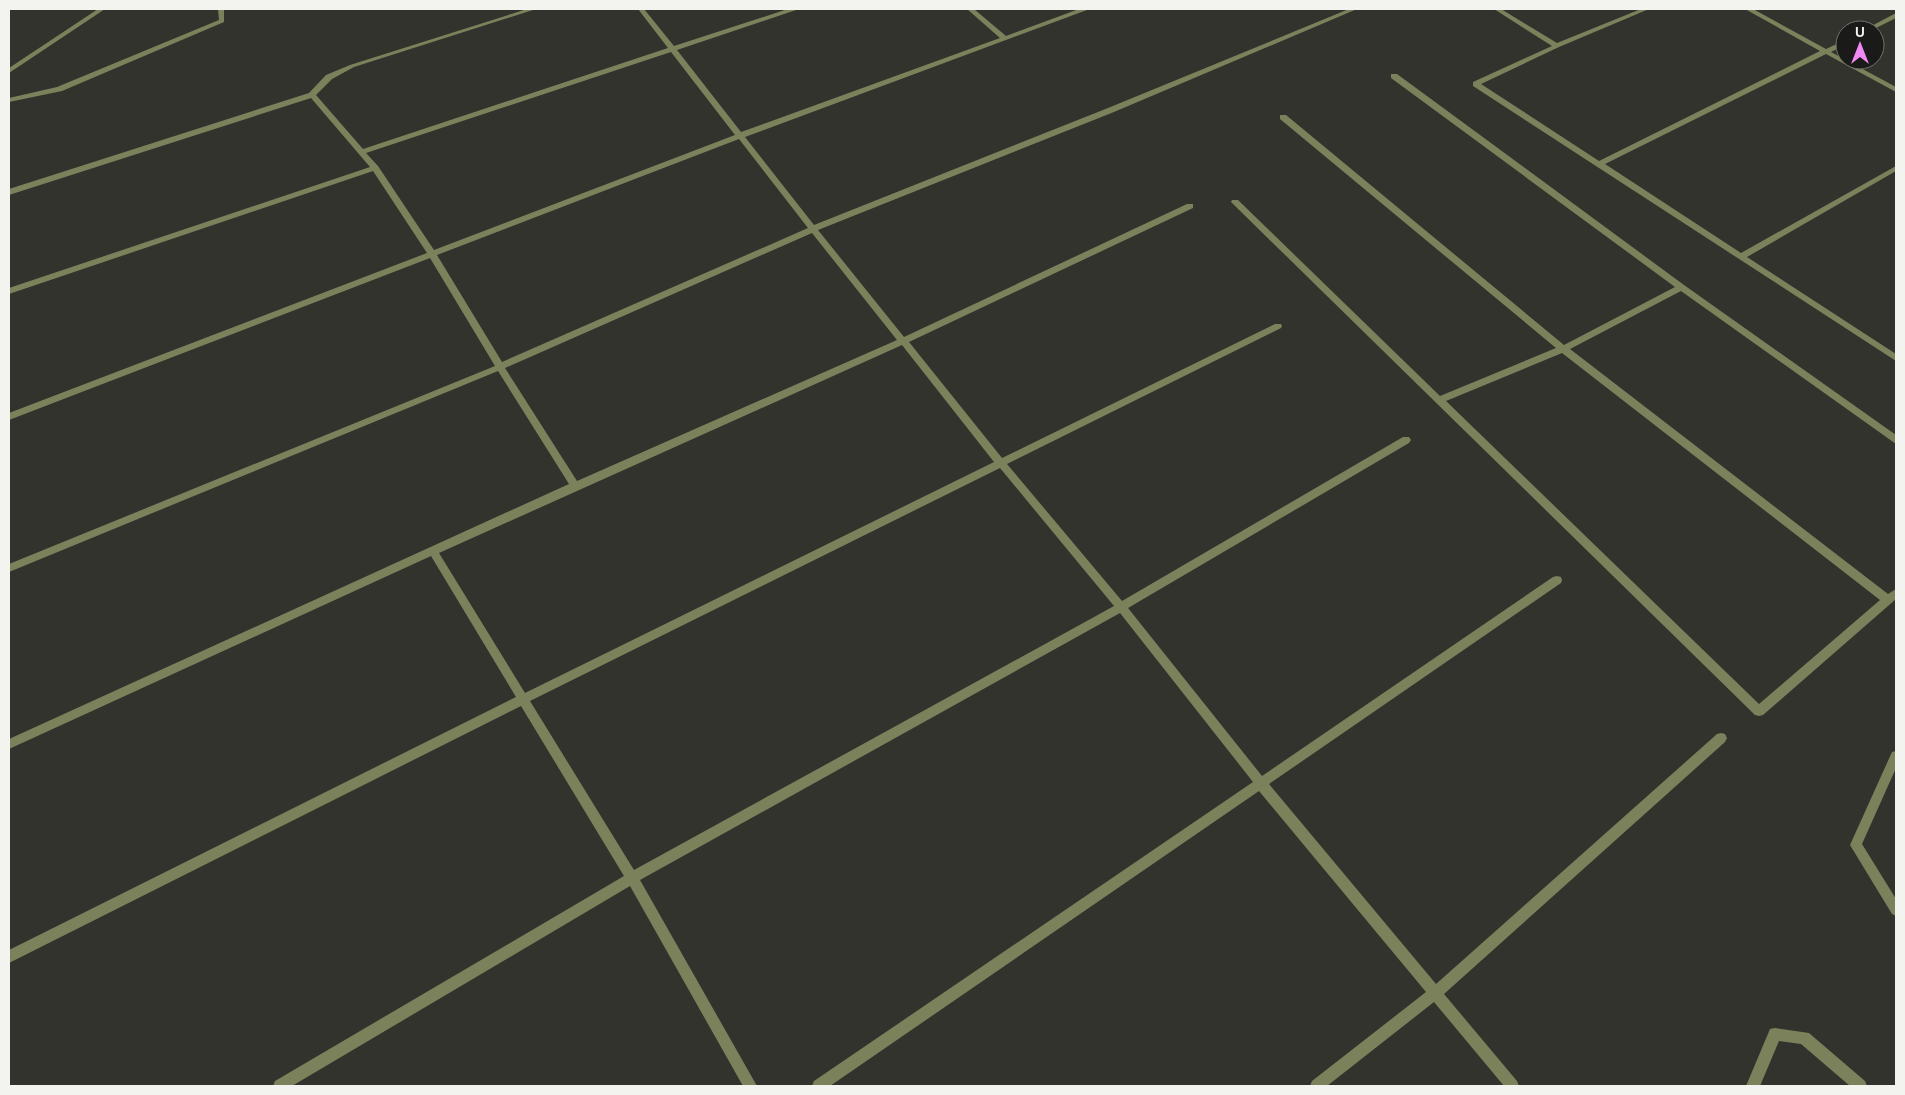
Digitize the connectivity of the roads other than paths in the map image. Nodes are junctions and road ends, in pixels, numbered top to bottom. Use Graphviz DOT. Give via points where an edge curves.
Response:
graph roads {
  1 [pos="102,9"];
  2 [pos="221,9"];
  3 [pos="534,9"];
  4 [pos="641,9"];
  5 [pos="794,9"];
  6 [pos="970,9"];
  7 [pos="1085,9"];
  8 [pos="1354,9"];
  9 [pos="1496,9"];
  10 [pos="1646,9"];
  11 [pos="1748,9"];
  12 [pos="1004,38"];
  13 [pos="1558,46"];
  14 [pos="1835,48"];
  15 [pos="673,49"];
  16 [pos="1827,52"];
  17 [pos="9,71"];
  18 [pos="1394,76"];
  19 [pos="1896,90"];
  20 [pos="312,95"];
  21 [pos="9,100"];
  22 [pos="1283,117"];
  23 [pos="739,136"];
  24 [pos="362,152"];
  25 [pos="1599,164"];
  26 [pos="375,168"];
  27 [pos="1896,168"];
  28 [pos="9,192"];
  29 [pos="1235,202"];
  30 [pos="1190,206"];
  31 [pos="813,229"];
  32 [pos="432,254"];
  33 [pos="1742,257"];
  34 [pos="1682,286"];
  35 [pos="9,291"];
  36 [pos="1278,326"];
  37 [pos="903,341"];
  38 [pos="1563,349"];
  39 [pos="1896,358"];
  40 [pos="500,367"];
  41 [pos="1439,400"];
  42 [pos="9,417"];
  43 [pos="1406,440"];
  44 [pos="1896,440"];
  45 [pos="1001,463"];
  46 [pos="575,486"];
  47 [pos="432,550"];
  48 [pos="9,568"];
  49 [pos="1557,580"];
  50 [pos="1896,593"];
  51 [pos="1888,600"];
  52 [pos="1121,607"];
  53 [pos="521,700"];
  54 [pos="1722,738"];
  55 [pos="9,744"];
  56 [pos="1896,756"];
  57 [pos="1261,784"];
  58 [pos="632,878"];
  59 [pos="1896,910"];
  60 [pos="9,957"];
  61 [pos="1434,994"];
  62 [pos="280,1086"];
  63 [pos="750,1086"];
  64 [pos="819,1086"];
  65 [pos="1318,1086"];
  66 [pos="1512,1086"];
  67 [pos="1753,1086"];
  68 [pos="1860,1086"];
  1 -- 17 [label="street"];
  2 -- 21 [label="street" via="222,20 59,89"];
  3 -- 20 [label="street" via="352,66 329,78"];
  4 -- 15 [label="street"];
  5 -- 15 [label="street"];
  6 -- 12 [label="street"];
  7 -- 12 [label="street"];
  8 -- 31 [label="street"];
  9 -- 13 [label="street"];
  10 -- 13 [label="street"];
  11 -- 16 [label="street"];
  12 -- 23 [label="street"];
  13 -- 25 [label="street" via="1476,84"];
  14 -- 16 [label="street"];
  15 -- 23 [label="street"];
  15 -- 24 [label="street"];
  16 -- 19 [label="street"];
  16 -- 25 [label="street"];
  18 -- 34 [label="street"];
  20 -- 24 [label="street"];
  20 -- 28 [label="street"];
  22 -- 38 [label="street"];
  23 -- 31 [label="street"];
  23 -- 32 [label="street"];
  24 -- 26 [label="street"];
  25 -- 33 [label="street"];
  26 -- 32 [label="street"];
  26 -- 35 [label="street"];
  27 -- 33 [label="street"];
  29 -- 41 [label="street"];
  30 -- 37 [label="street"];
  31 -- 37 [label="street"];
  31 -- 40 [label="street"];
  32 -- 40 [label="street"];
  32 -- 42 [label="street"];
  33 -- 39 [label="street"];
  34 -- 38 [label="street"];
  34 -- 44 [label="street"];
  36 -- 45 [label="street"];
  37 -- 45 [label="street"];
  37 -- 46 [label="street"];
  38 -- 41 [label="street"];
  38 -- 51 [label="street"];
  40 -- 46 [label="street"];
  40 -- 48 [label="street"];
  41 -- 51 [label="street" via="1759,711"];
  43 -- 52 [label="street"];
  45 -- 52 [label="street"];
  45 -- 53 [label="street"];
  46 -- 47 [label="street"];
  47 -- 53 [label="street"];
  47 -- 55 [label="street"];
  49 -- 57 [label="street"];
  50 -- 51 [label="street"];
  52 -- 57 [label="street"];
  52 -- 58 [label="street"];
  53 -- 58 [label="street"];
  53 -- 60 [label="street"];
  54 -- 61 [label="street"];
  56 -- 59 [label="street" via="1856,845"];
  57 -- 61 [label="street"];
  57 -- 64 [label="street"];
  58 -- 62 [label="street"];
  58 -- 63 [label="street"];
  61 -- 65 [label="street"];
  61 -- 66 [label="street"];
  67 -- 68 [label="street" via="1774,1034 1804,1038"];
}
